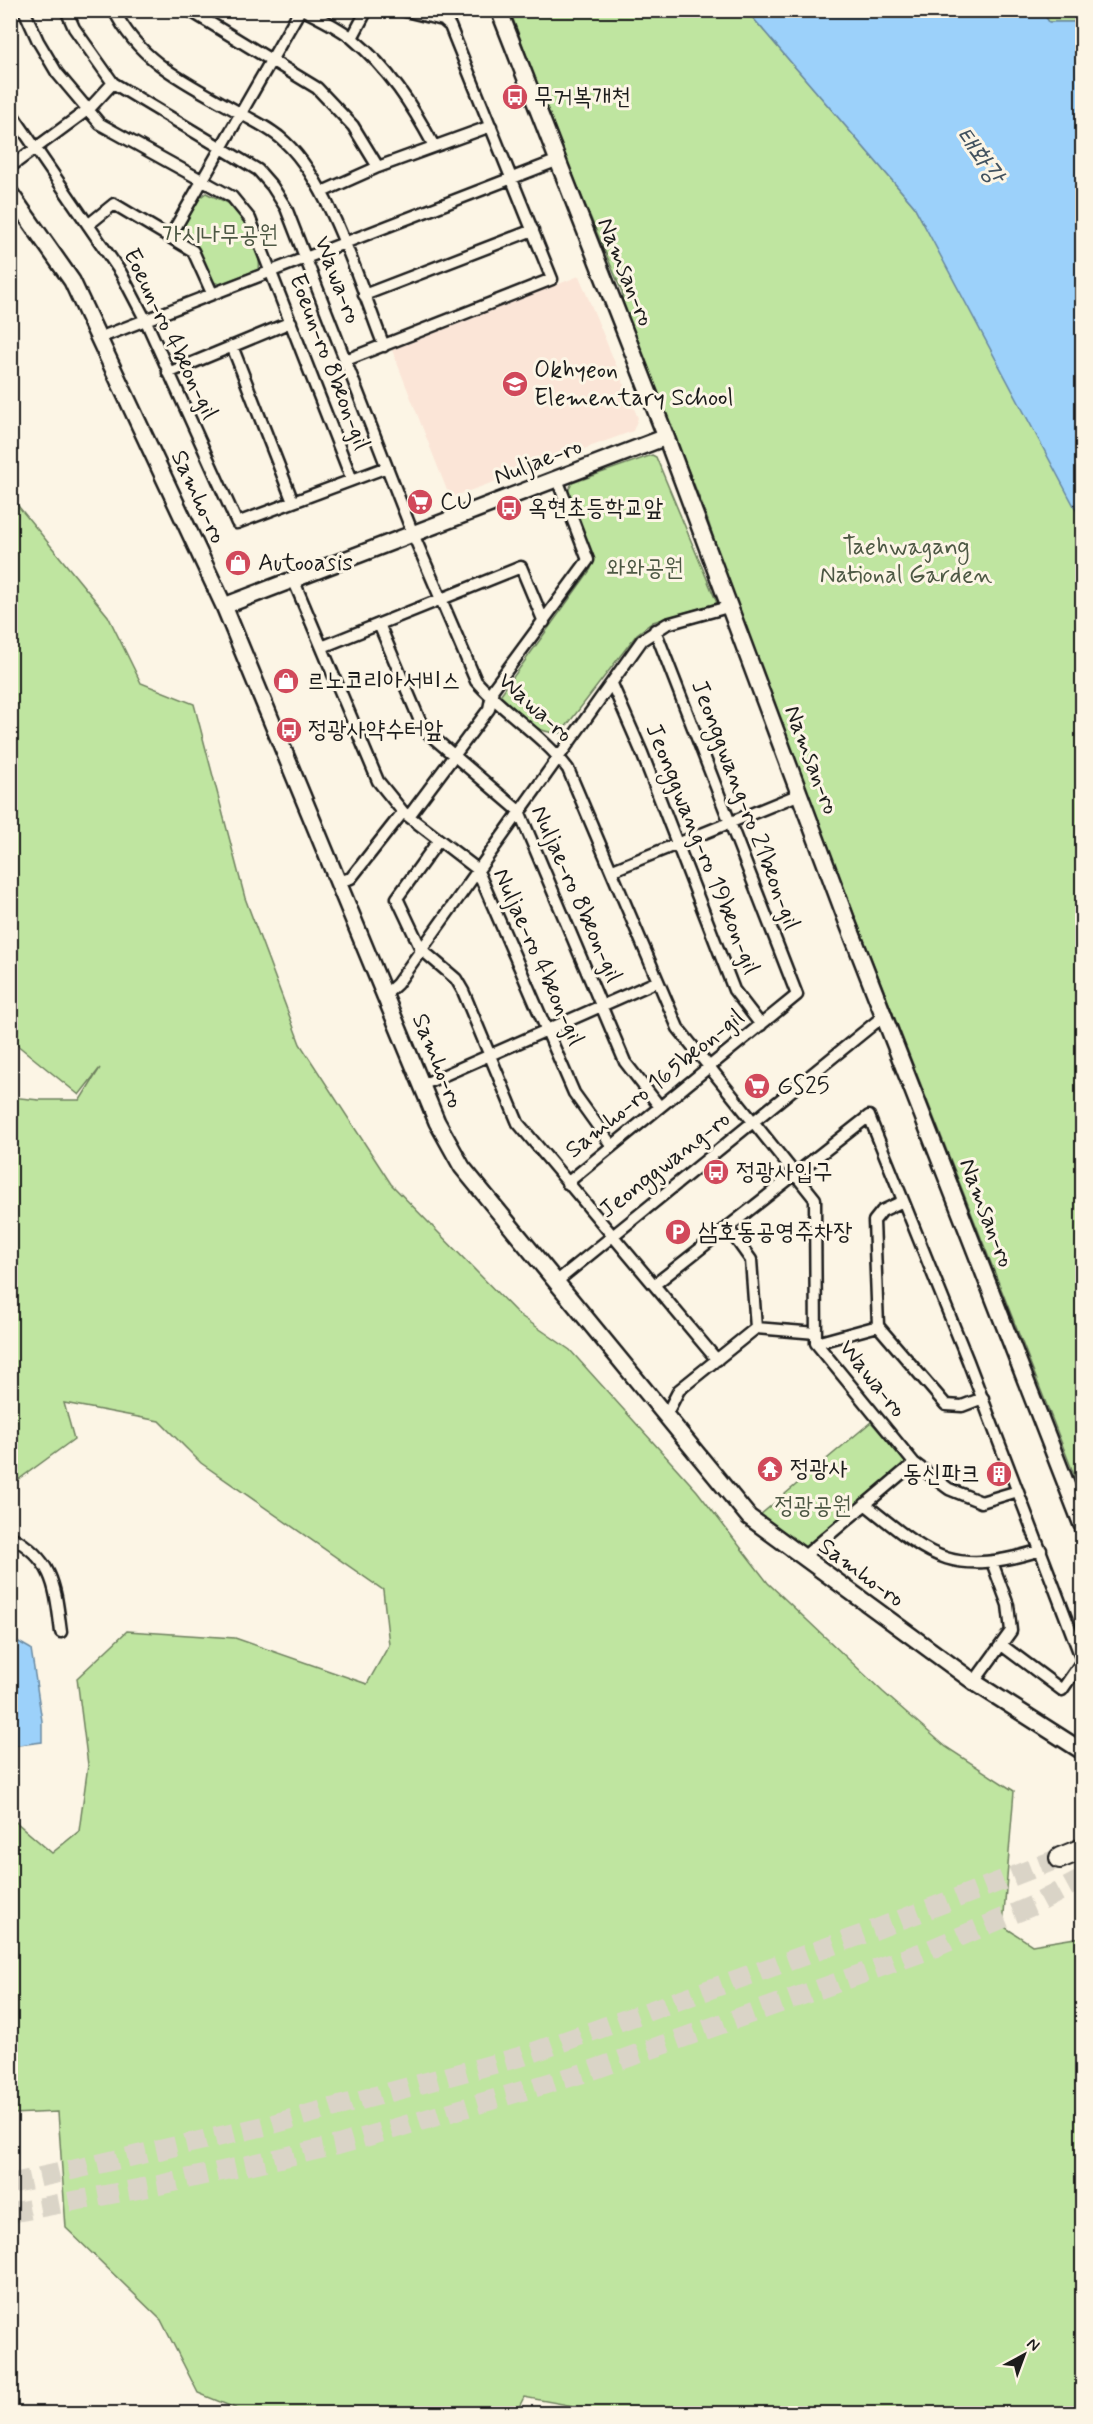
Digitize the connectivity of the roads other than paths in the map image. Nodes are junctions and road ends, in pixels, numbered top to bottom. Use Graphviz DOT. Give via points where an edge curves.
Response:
graph roads {
  1 [pos="24,10"];
  2 [pos="66,10"];
  3 [pos="114,10"];
  4 [pos="189,10"];
  5 [pos="302,10"];
  6 [pos="367,10"];
  7 [pos="499,10"];
  8 [pos="404,11"];
  9 [pos="352,38"];
  10 [pos="272,61"];
  11 [pos="113,83"];
  12 [pos="10,111"];
  13 [pos="87,111"];
  14 [pos="241,114"];
  15 [pos="491,126"];
  16 [pos="434,146"];
  17 [pos="222,147"];
  18 [pos="36,148"];
  19 [pos="556,161"];
  20 [pos="10,167"];
  21 [pos="378,167"];
  22 [pos="512,178"];
  23 [pos="201,182"];
  24 [pos="322,192"];
  25 [pos="10,193"];
  26 [pos="88,225"];
  27 [pos="533,230"];
  28 [pos="170,237"];
  29 [pos="343,243"];
  30 [pos="305,258"];
  31 [pos="271,271"];
  32 [pos="212,293"];
  33 [pos="364,295"];
  34 [pos="145,319"];
  35 [pos="291,322"];
  36 [pos="99,338"];
  37 [pos="232,346"];
  38 [pos="384,346"];
  39 [pos="346,360"];
  40 [pos="168,373"];
  41 [pos="666,437"];
  42 [pos="387,467"];
  43 [pos="557,479"];
  44 [pos="352,480"];
  45 [pos="293,502"];
  46 [pos="413,534"];
  47 [pos="293,579"];
  48 [pos="441,599"];
  49 [pos="224,606"];
  50 [pos="728,607"];
  51 [pos="544,622"];
  52 [pos="379,624"];
  53 [pos="655,630"];
  54 [pos="322,647"];
  55 [pos="612,684"];
  56 [pos="490,697"];
  57 [pos="453,755"];
  58 [pos="559,756"];
  59 [pos="800,794"];
  60 [pos="519,811"];
  61 [pos="406,814"];
  62 [pos="730,823"];
  63 [pos="439,840"];
  64 [pos="678,844"];
  65 [pos="477,869"];
  66 [pos="613,870"];
  67 [pos="338,882"];
  68 [pos="421,949"];
  69 [pos="658,981"];
  70 [pos="385,995"];
  71 [pos="797,995"];
  72 [pos="603,1005"];
  73 [pos="886,1014"];
  74 [pos="761,1025"];
  75 [pos="548,1029"];
  76 [pos="491,1054"];
  77 [pos="710,1067"];
  78 [pos="422,1085"];
  79 [pos="660,1107"];
  80 [pos="755,1121"];
  81 [pos="612,1146"];
  82 [pos="797,1173"];
  83 [pos="567,1183"];
  84 [pos="903,1202"];
  85 [pos="728,1228"];
  86 [pos="611,1235"];
  87 [pos="556,1282"];
  88 [pos="654,1285"];
  89 [pos="878,1326"];
  90 [pos="756,1328"];
  91 [pos="816,1338"];
  92 [pos="717,1359"];
  93 [pos="982,1398"];
  94 [pos="666,1415"];
  95 [pos="914,1463"];
  96 [pos="1018,1491"];
  97 [pos="865,1504"];
  98 [pos="1083,1525"];
  99 [pos="10,1536"];
  100 [pos="1041,1550"];
  101 [pos="802,1558"];
  102 [pos="992,1562"];
  103 [pos="61,1632"];
  104 [pos="1003,1646"];
  105 [pos="1083,1660"];
  106 [pos="974,1682"];
  107 [pos="1083,1751"];
  108 [pos="1083,1849"];
  109 [pos="1060,1858"];
  1 -- 13 [label="street, Eoeun-ro 8beon-gil" via="57,73"];
  2 -- 11 [label="street, Wawa-ro"];
  3 -- 14 [label="street" via="125,33 144,54"];
  4 -- 10 [label="street"];
  5 -- 9 [label="street"];
  5 -- 10 [label="street"];
  6 -- 9 [label="street"];
  7 -- 19 [label="main road, Namsan-ro"];
  8 -- 15 [label="street" via="443,20 450,26"];
  9 -- 16 [label="street" via="410,101"];
  10 -- 14 [label="street"];
  10 -- 21 [label="street" via="329,99 359,133"];
  11 -- 13 [label="street"];
  11 -- 17 [label="street, Wawa-ro"];
  12 -- 18 [label="street, Eoeun-ro 4beon-gil"];
  13 -- 18 [label="street"];
  13 -- 23 [label="street, Eoeun-ro 8beon-gil" via="100,124"];
  14 -- 17 [label="street"];
  14 -- 24 [label="street" via="283,140"];
  15 -- 16 [label="street"];
  15 -- 22 [label="street"];
  16 -- 21 [label="street"];
  17 -- 23 [label="street"];
  17 -- 30 [label="street, Wawa-ro" via="258,170 272,186 286,208"];
  18 -- 20 [label="street"];
  18 -- 26 [label="street, Eoeun-ro 4beon-gil"];
  19 -- 22 [label="street"];
  19 -- 41 [label="main road, Namsan-ro"];
  21 -- 24 [label="street"];
  22 -- 27 [label="street"];
  22 -- 29 [label="street"];
  23 -- 28 [label="street"];
  23 -- 31 [label="street, Eoeun-ro 8beon-gil" via="232,198 250,219"];
  24 -- 29 [label="street"];
  25 -- 36 [label="main road, Samho-ro" via="72,281"];
  26 -- 28 [label="street" via="114,204"];
  26 -- 34 [label="street, Eoeun-ro 4beon-gil" via="121,273"];
  27 -- 33 [label="street"];
  27 -- 38 [label="street" via="552,279"];
  28 -- 32 [label="street" via="193,251"];
  29 -- 30 [label="street"];
  29 -- 33 [label="street"];
  30 -- 31 [label="street"];
  30 -- 39 [label="street, Wawa-ro"];
  31 -- 32 [label="street"];
  31 -- 35 [label="street, Eoeun-ro 8beon-gil"];
  32 -- 34 [label="street"];
  33 -- 38 [label="street"];
  34 -- 36 [label="street"];
  34 -- 40 [label="street, Eoeun-ro 4beon-gil"];
  35 -- 37 [label="street"];
  35 -- 44 [label="street, Eoeun-ro 8beon-gil"];
  36 -- 49 [label="main road, Samho-ro"];
  37 -- 40 [label="street"];
  37 -- 45 [label="street"];
  38 -- 39 [label="street"];
  39 -- 42 [label="street, Wawa-ro"];
  40 -- 45 [label="street, Eoeun-ro 4beon-gil" via="237,524"];
  41 -- 43 [label="main road, Nuljae-ro"];
  41 -- 50 [label="main road, Namsan-ro"];
  42 -- 44 [label="street"];
  42 -- 46 [label="street, Wawa-ro"];
  43 -- 46 [label="main road, Nuljae-ro"];
  43 -- 51 [label="street" via="588,560"];
  44 -- 45 [label="street"];
  46 -- 47 [label="main road, Nuljae-ro"];
  46 -- 48 [label="street, Wawa-ro"];
  47 -- 49 [label="main road, Nuljae-ro"];
  47 -- 54 [label="street, Nuljae-ro 4beon-gil"];
  48 -- 51 [label="street" via="521,567"];
  48 -- 52 [label="street"];
  48 -- 56 [label="street, Wawa-ro" via="473,676"];
  49 -- 67 [label="main road, Samho-ro"];
  50 -- 53 [label="street"];
  50 -- 59 [label="main road, Namsan-ro"];
  51 -- 56 [label="street"];
  52 -- 54 [label="street"];
  52 -- 57 [label="street, Nuljae-ro 8beon-gil" via="420,721"];
  53 -- 55 [label="street" via="642,640"];
  53 -- 62 [label="street, Jeonggwang-ro 21beon-gil"];
  54 -- 61 [label="street, Nuljae-ro 4beon-gil" via="378,781"];
  55 -- 58 [label="street"];
  55 -- 64 [label="street, Jeonggwang-ro 19beon-gil"];
  56 -- 57 [label="street" via="489,709"];
  56 -- 58 [label="street, Wawa-ro"];
  57 -- 60 [label="street, Nuljae-ro 8beon-gil"];
  57 -- 61 [label="street"];
  58 -- 60 [label="street"];
  58 -- 66 [label="street, Wawa-ro"];
  59 -- 62 [label="street"];
  59 -- 73 [label="main road, Namsan-ro"];
  60 -- 65 [label="street"];
  60 -- 72 [label="street, Nuljae-ro 8beon-gil"];
  61 -- 63 [label="street, Nuljae-ro 4beon-gil"];
  61 -- 67 [label="street" via="351,878"];
  62 -- 64 [label="street"];
  62 -- 71 [label="street, Jeonggwang-ro 21beon-gil"];
  63 -- 65 [label="street, Nuljae-ro 4beon-gil"];
  63 -- 68 [label="street" via="397,898"];
  64 -- 66 [label="street"];
  64 -- 74 [label="street, Jeonggwang-ro 19beon-gil" via="734,990"];
  65 -- 68 [label="street"];
  65 -- 75 [label="street, Nuljae-ro 4beon-gil"];
  66 -- 69 [label="street, Wawa-ro"];
  67 -- 70 [label="main road, Samho-ro"];
  68 -- 70 [label="street"];
  68 -- 76 [label="street" via="456,979"];
  69 -- 72 [label="street"];
  69 -- 77 [label="street, Wawa-ro" via="678,1028"];
  70 -- 78 [label="main road, Samho-ro"];
  71 -- 74 [label="street, Samho-ro 165beon-gil"];
  72 -- 75 [label="street"];
  72 -- 79 [label="street, Nuljae-ro 8beon-gil" via="625,1062"];
  73 -- 80 [label="street, Jeonggwang-ro"];
  73 -- 98 [label="main road, Namsan-ro"];
  74 -- 77 [label="street, Samho-ro 165beon-gil"];
  75 -- 76 [label="street"];
  75 -- 81 [label="street, Nuljae-ro 4beon-gil" via="574,1093"];
  76 -- 78 [label="street"];
  76 -- 83 [label="street" via="518,1123"];
  77 -- 79 [label="street, Samho-ro 165beon-gil"];
  77 -- 80 [label="street, Wawa-ro"];
  78 -- 87 [label="main road, Samho-ro" via="462,1167"];
  79 -- 81 [label="street, Samho-ro 165beon-gil"];
  80 -- 82 [label="street, Wawa-ro"];
  80 -- 86 [label="street, Jeonggwang-ro"];
  81 -- 83 [label="street, Samho-ro 165beon-gil"];
  82 -- 84 [label="street" via="868,1116"];
  82 -- 85 [label="street"];
  82 -- 91 [label="street, Wawa-ro" via="815,1199"];
  83 -- 86 [label="street"];
  84 -- 89 [label="street" via="882,1211 874,1221"];
  84 -- 93 [label="street"];
  85 -- 88 [label="street"];
  85 -- 90 [label="street" via="751,1260"];
  86 -- 87 [label="street, Jeonggwang-ro"];
  86 -- 88 [label="street"];
  87 -- 94 [label="main road, Samho-ro"];
  88 -- 92 [label="street"];
  89 -- 91 [label="street"];
  89 -- 93 [label="street" via="946,1405 962,1406"];
  90 -- 91 [label="street"];
  90 -- 92 [label="street"];
  91 -- 95 [label="street, Wawa-ro"];
  92 -- 94 [label="street" via="679,1390"];
  93 -- 96 [label="street"];
  94 -- 101 [label="main road, Samho-ro" via="749,1517"];
  95 -- 96 [label="street, Wawa-ro" via="964,1498 981,1502"];
  95 -- 97 [label="street"];
  96 -- 100 [label="street"];
  97 -- 101 [label="street"];
  97 -- 102 [label="street" via="936,1556 962,1563"];
  99 -- 103 [label="street" via="44,1561 54,1582"];
  100 -- 102 [label="street"];
  100 -- 105 [label="street"];
  101 -- 106 [label="main road, Samho-ro"];
  102 -- 104 [label="street" via="1012,1622"];
  104 -- 105 [label="street" via="1062,1690"];
  104 -- 106 [label="street"];
  106 -- 107 [label="main road, Samho-ro"];
  108 -- 109 [label="highway"];
}
